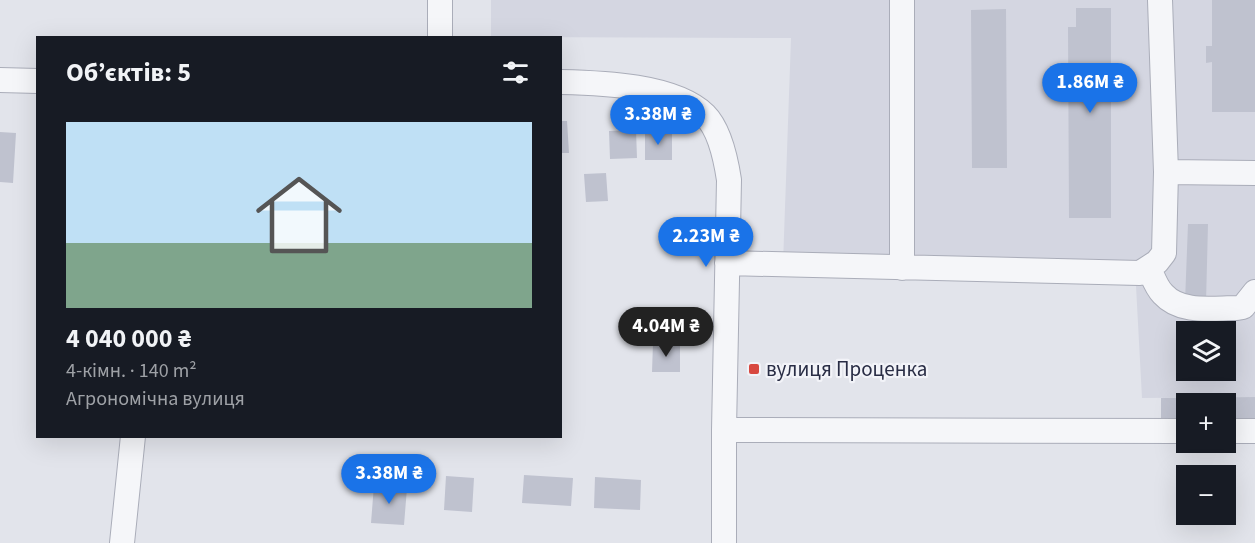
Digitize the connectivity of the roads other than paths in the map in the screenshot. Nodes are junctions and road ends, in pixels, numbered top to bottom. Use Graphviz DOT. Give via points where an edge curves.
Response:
graph roads {
  1 [pos="440,0"];
  2 [pos="902,0"];
  3 [pos="1160,0"];
  4 [pos="440,36"];
  5 [pos="0,80"];
  6 [pos="36,81"];
  7 [pos="562,82"];
  8 [pos="1166,172"];
  9 [pos="1255,172"];
  10 [pos="727,263"];
  11 [pos="902,268"];
  12 [pos="1149,268"];
  13 [pos="1255,292"];
  14 [pos="724,430"];
  15 [pos="1176,431"];
  16 [pos="1236,431"];
  17 [pos="1255,431"];
  18 [pos="133,438"];
  19 [pos="122,543"];
  20 [pos="724,543"];
  1 -- 4 [label="street"];
  2 -- 11 [label="street"];
  3 -- 8 [label="street"];
  5 -- 6 [label="street"];
  7 -- 10 [label="street" via="616,85 667,95 706,116 726,156"];
  8 -- 9 [label="street"];
  8 -- 12 [label="street" via="1164,253"];
  10 -- 11 [label="street"];
  10 -- 14 [label="street"];
  11 -- 12 [label="street" via="1140,273"];
  12 -- 13 [label="street" via="1163,295 1186,308 1243,307"];
  14 -- 15 [label="street"];
  14 -- 20 [label="street"];
  16 -- 17 [label="street"];
  18 -- 19 [label="street"];
}
